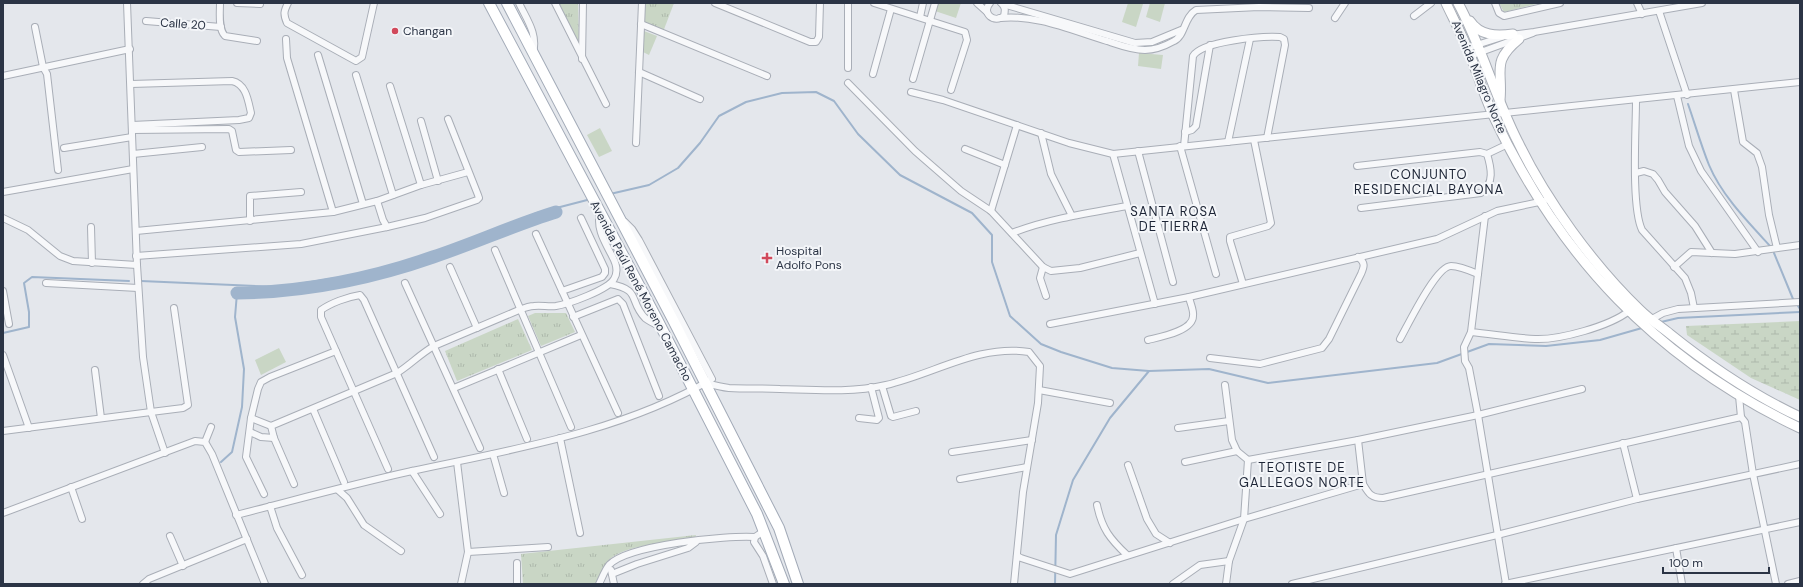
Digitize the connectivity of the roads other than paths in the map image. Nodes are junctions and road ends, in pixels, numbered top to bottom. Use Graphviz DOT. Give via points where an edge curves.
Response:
graph roads {
  1 [pos="128,3"];
  2 [pos="220,3"];
  3 [pos="237,3"];
  4 [pos="288,3"];
  5 [pos="374,3"];
  6 [pos="488,3"];
  7 [pos="507,3"];
  8 [pos="519,3"];
  9 [pos="555,3"];
  10 [pos="582,3"];
  11 [pos="642,3"];
  12 [pos="715,3"];
  13 [pos="820,3"];
  14 [pos="848,3"];
  15 [pos="874,3"];
  16 [pos="924,3"];
  17 [pos="935,3"];
  18 [pos="977,3"];
  19 [pos="990,3"];
  20 [pos="1002,3"];
  21 [pos="1345,3"];
  22 [pos="1431,3"];
  23 [pos="1446,3"];
  24 [pos="1495,3"];
  25 [pos="1560,3"];
  26 [pos="1637,3"];
  27 [pos="1702,3"];
  28 [pos="260,4"];
  29 [pos="1460,6"];
  30 [pos="1309,8"];
  31 [pos="891,9"];
  32 [pos="1659,11"];
  33 [pos="987,12"];
  34 [pos="1642,14"];
  35 [pos="1414,16"];
  36 [pos="920,17"];
  37 [pos="1000,18"];
  38 [pos="1335,18"];
  39 [pos="931,20"];
  40 [pos="146,21"];
  41 [pos="641,24"];
  42 [pos="35,27"];
  43 [pos="221,27"];
  44 [pos="1181,30"];
  45 [pos="1516,37"];
  46 [pos="1163,38"];
  47 [pos="286,39"];
  48 [pos="1250,39"];
  49 [pos="257,41"];
  50 [pos="1145,42"];
  51 [pos="1167,45"];
  52 [pos="1210,45"];
  53 [pos="1478,48"];
  54 [pos="130,49"];
  55 [pos="1145,50"];
  56 [pos="1469,52"];
  57 [pos="533,53"];
  58 [pos="318,55"];
  59 [pos="582,59"];
  60 [pos="43,67"];
  61 [pos="848,68"];
  62 [pos="639,72"];
  63 [pos="873,74"];
  64 [pos="356,75"];
  65 [pos="3,76"];
  66 [pos="767,76"];
  67 [pos="913,79"];
  68 [pos="1800,82"];
  69 [pos="848,83"];
  70 [pos="131,84"];
  71 [pos="390,86"];
  72 [pos="951,90"];
  73 [pos="1734,90"];
  74 [pos="910,92"];
  75 [pos="1687,95"];
  76 [pos="1677,96"];
  77 [pos="700,99"];
  78 [pos="1636,100"];
  79 [pos="606,104"];
  80 [pos="1500,104"];
  81 [pos="1504,113"];
  82 [pos="1493,114"];
  83 [pos="448,119"];
  84 [pos="421,121"];
  85 [pos="1017,125"];
  86 [pos="132,131"];
  87 [pos="1184,132"];
  88 [pos="1041,133"];
  89 [pos="1267,138"];
  90 [pos="1254,140"];
  91 [pos="1228,142"];
  92 [pos="636,143"];
  93 [pos="1508,144"];
  94 [pos="1182,146"];
  95 [pos="202,147"];
  96 [pos="64,148"];
  97 [pos="965,149"];
  98 [pos="292,150"];
  99 [pos="1138,151"];
  100 [pos="133,154"];
  101 [pos="1113,154"];
  102 [pos="1487,154"];
  103 [pos="1005,165"];
  104 [pos="1357,166"];
  105 [pos="134,169"];
  106 [pos="58,170"];
  107 [pos="468,172"];
  108 [pos="1636,173"];
  109 [pos="438,181"];
  110 [pos="421,185"];
  111 [pos="3,192"];
  112 [pos="301,192"];
  113 [pos="393,195"];
  114 [pos="1550,198"];
  115 [pos="377,201"];
  116 [pos="1540,202"];
  117 [pos="595,203"];
  118 [pos="363,204"];
  119 [pos="1127,206"];
  120 [pos="1361,208"];
  121 [pos="991,211"];
  122 [pos="332,212"];
  123 [pos="1072,216"];
  124 [pos="1485,216"];
  125 [pos="3,218"];
  126 [pos="581,218"];
  127 [pos="250,221"];
  128 [pos="91,227"];
  129 [pos="387,227"];
  130 [pos="136,231"];
  131 [pos="1012,233"];
  132 [pos="536,234"];
  133 [pos="1800,245"];
  134 [pos="1778,248"];
  135 [pos="495,250"];
  136 [pos="1712,252"];
  137 [pos="1758,252"];
  138 [pos="1140,253"];
  139 [pos="136,256"];
  140 [pos="1358,258"];
  141 [pos="92,263"];
  142 [pos="137,265"];
  143 [pos="450,267"];
  144 [pos="1043,267"];
  145 [pos="1674,267"];
  146 [pos="1216,274"];
  147 [pos="1478,274"];
  148 [pos="1173,282"];
  149 [pos="46,283"];
  150 [pos="406,283"];
  151 [pos="610,284"];
  152 [pos="1243,284"];
  153 [pos="138,288"];
  154 [pos="3,291"];
  155 [pos="562,291"];
  156 [pos="1046,296"];
  157 [pos="1189,297"];
  158 [pos="1800,302"];
  159 [pos="567,303"];
  160 [pos="1155,304"];
  161 [pos="174,308"];
  162 [pos="1694,308"];
  163 [pos="519,310"];
  164 [pos="1629,311"];
  165 [pos="574,317"];
  166 [pos="1652,319"];
  167 [pos="8,324"];
  168 [pos="1050,324"];
  169 [pos="477,328"];
  170 [pos="662,328"];
  171 [pos="1471,332"];
  172 [pos="581,335"];
  173 [pos="1400,339"];
  174 [pos="1148,340"];
  175 [pos="434,346"];
  176 [pos="336,351"];
  177 [pos="539,352"];
  178 [pos="3,355"];
  179 [pos="1210,358"];
  180 [pos="498,369"];
  181 [pos="95,370"];
  182 [pos="397,373"];
  183 [pos="705,383"];
  184 [pos="1225,385"];
  185 [pos="882,386"];
  186 [pos="871,387"];
  187 [pos="454,388"];
  188 [pos="1582,389"];
  189 [pos="694,390"];
  190 [pos="1039,390"];
  191 [pos="354,392"];
  192 [pos="659,396"];
  193 [pos="1739,396"];
  194 [pos="1110,403"];
  195 [pos="313,409"];
  196 [pos="916,411"];
  197 [pos="150,412"];
  198 [pos="618,413"];
  199 [pos="1478,415"];
  200 [pos="890,416"];
  201 [pos="1741,417"];
  202 [pos="1800,417"];
  203 [pos="101,418"];
  204 [pos="251,418"];
  205 [pos="858,418"];
  206 [pos="879,418"];
  207 [pos="1229,421"];
  208 [pos="271,426"];
  209 [pos="211,427"];
  210 [pos="571,427"];
  211 [pos="29,428"];
  212 [pos="1178,428"];
  213 [pos="1800,428"];
  214 [pos="3,431"];
  215 [pos="250,432"];
  216 [pos="274,438"];
  217 [pos="560,438"];
  218 [pos="527,439"];
  219 [pos="1032,440"];
  220 [pos="1358,440"];
  221 [pos="205,442"];
  222 [pos="1623,443"];
  223 [pos="480,448"];
  224 [pos="1237,451"];
  225 [pos="952,452"];
  226 [pos="164,453"];
  227 [pos="493,454"];
  228 [pos="434,457"];
  229 [pos="1248,460"];
  230 [pos="457,462"];
  231 [pos="1185,462"];
  232 [pos="1800,464"];
  233 [pos="1128,465"];
  234 [pos="1027,467"];
  235 [pos="388,469"];
  236 [pos="412,471"];
  237 [pos="1488,474"];
  238 [pos="1753,474"];
  239 [pos="960,479"];
  240 [pos="344,482"];
  241 [pos="294,484"];
  242 [pos="1363,484"];
  243 [pos="71,487"];
  244 [pos="338,490"];
  245 [pos="504,493"];
  246 [pos="264,494"];
  247 [pos="1637,499"];
  248 [pos="1098,505"];
  249 [pos="270,506"];
  250 [pos="3,513"];
  251 [pos="440,514"];
  252 [pos="236,515"];
  253 [pos="82,519"];
  254 [pos="1244,519"];
  255 [pos="1800,522"];
  256 [pos="1764,530"];
  257 [pos="764,531"];
  258 [pos="580,533"];
  259 [pos="1497,535"];
  260 [pos="170,536"];
  261 [pos="755,537"];
  262 [pos="247,539"];
  263 [pos="697,542"];
  264 [pos="1170,543"];
  265 [pos="548,547"];
  266 [pos="1676,548"];
  267 [pos="401,551"];
  268 [pos="468,552"];
  269 [pos="634,552"];
  270 [pos="1127,555"];
  271 [pos="1017,556"];
  272 [pos="1229,561"];
  273 [pos="516,563"];
  274 [pos="637,564"];
  275 [pos="609,565"];
  276 [pos="183,566"];
  277 [pos="612,574"];
  278 [pos="302,575"];
  279 [pos="1800,581"];
  280 [pos="143,584"];
  281 [pos="265,584"];
  282 [pos="461,584"];
  283 [pos="517,584"];
  284 [pos="599,584"];
  285 [pos="614,584"];
  286 [pos="773,584"];
  287 [pos="784,584"];
  288 [pos="798,584"];
  289 [pos="1014,584"];
  290 [pos="1173,584"];
  291 [pos="1226,584"];
  292 [pos="1292,584"];
  293 [pos="1505,584"];
  294 [pos="1682,584"];
  295 [pos="1776,584"];
  296 [pos="1788,584"];
  1 -- 54 [label="street"];
  2 -- 43 [label="street"];
  3 -- 28 [label="street"];
  4 -- 5 [label="street" via="284,10 287,23 356,61 362,57"];
  6 -- 117 [label="main road, Avenida Paúl René Moreno Camacho"];
  7 -- 57 [label="main road, Avenida Paúl René Moreno Camacho"];
  8 -- 57 [label="street" via="535,35"];
  9 -- 59 [label="street"];
  10 -- 59 [label="street"];
  11 -- 41 [label="street"];
  12 -- 13 [label="street" via="810,42 816,42 819,37"];
  14 -- 61 [label="street"];
  15 -- 31 [label="street"];
  16 -- 36 [label="street"];
  17 -- 39 [label="street"];
  18 -- 33 [label="street"];
  19 -- 33 [label="street"];
  20 -- 37 [label="street" via="1005,12"];
  20 -- 50 [label="street" via="1135,43"];
  21 -- 38 [label="street"];
  22 -- 35 [label="street"];
  23 -- 56 [label="main road, Avenida Milagro Norte"];
  24 -- 25 [label="street" via="1499,13 1504,16"];
  26 -- 34 [label="street"];
  27 -- 32 [label="street"];
  29 -- 45 [label="main road" via="1475,28 1495,36"];
  29 -- 53 [label="main road, Avenida Milagro Norte"];
  30 -- 44 [label="street" via="1196,10 1191,13"];
  31 -- 36 [label="street"];
  31 -- 63 [label="street"];
  32 -- 34 [label="street"];
  32 -- 75 [label="street"];
  33 -- 37 [label="street" via="992,19"];
  34 -- 45 [label="street"];
  36 -- 39 [label="street"];
  37 -- 55 [label="street" via="1036,20"];
  39 -- 67 [label="street"];
  39 -- 72 [label="street" via="965,32 967,40"];
  40 -- 43 [label="street, Calle 20"];
  41 -- 62 [label="street"];
  41 -- 66 [label="street"];
  42 -- 60 [label="street"];
  43 -- 49 [label="street" via="222,33 228,38"];
  44 -- 46 [label="street"];
  44 -- 51 [label="street" via="1176,40"];
  45 -- 53 [label="street"];
  45 -- 80 [label="main road" via="1500,62"];
  46 -- 50 [label="street"];
  46 -- 51 [label="street"];
  47 -- 122 [label="street" via="287,58"];
  48 -- 52 [label="street"];
  48 -- 89 [label="street" via="1284,39 1285,45"];
  48 -- 91 [label="street"];
  50 -- 55 [label="street"];
  51 -- 55 [label="street"];
  52 -- 87 [label="street" via="1196,126"];
  52 -- 87 [label="street" via="1192,56"];
  53 -- 56 [label="street"];
  53 -- 80 [label="main road, Avenida Milagro Norte"];
  54 -- 60 [label="street"];
  54 -- 70 [label="street"];
  56 -- 82 [label="main road, Avenida Milagro Norte"];
  57 -- 183 [label="main road, Avenida Paúl René Moreno Camacho"];
  58 -- 118 [label="street"];
  59 -- 79 [label="street"];
  60 -- 65 [label="street"];
  60 -- 106 [label="street" via="47,74"];
  62 -- 77 [label="street"];
  62 -- 92 [label="street"];
  64 -- 113 [label="street"];
  68 -- 73 [label="street"];
  69 -- 121 [label="street" via="915,151 960,190"];
  70 -- 86 [label="street"];
  70 -- 86 [label="street" via="232,81 243,87 251,113 249,118 239,120"];
  71 -- 110 [label="street"];
  73 -- 75 [label="street"];
  73 -- 134 [label="street" via="1743,142 1757,153 1762,167 1769,215"];
  74 -- 85 [label="street" via="943,100"];
  75 -- 76 [label="street"];
  76 -- 78 [label="street"];
  76 -- 137 [label="street" via="1689,146 1701,172"];
  78 -- 81 [label="street"];
  78 -- 108 [label="street"];
  80 -- 81 [label="main road, Avenida Milagro Norte"];
  81 -- 82 [label="street"];
  81 -- 114 [label="main road, Avenida Milagro Norte"];
  82 -- 89 [label="street"];
  82 -- 93 [label="main road, Avenida Milagro Norte"];
  83 -- 107 [label="street"];
  84 -- 109 [label="street"];
  85 -- 88 [label="street"];
  85 -- 103 [label="street"];
  86 -- 96 [label="street"];
  86 -- 98 [label="street" via="229,128 239,152"];
  86 -- 100 [label="street"];
  87 -- 94 [label="street"];
  88 -- 101 [label="street"];
  88 -- 123 [label="street" via="1051,174"];
  89 -- 90 [label="street"];
  90 -- 91 [label="street"];
  90 -- 152 [label="street" via="1271,223 1230,237"];
  91 -- 94 [label="street"];
  93 -- 102 [label="street"];
  93 -- 116 [label="main road, Avenida Milagro Norte"];
  94 -- 99 [label="street"];
  94 -- 146 [label="street"];
  95 -- 100 [label="street"];
  97 -- 103 [label="street"];
  99 -- 101 [label="street"];
  99 -- 148 [label="street"];
  100 -- 105 [label="street"];
  101 -- 119 [label="street"];
  102 -- 104 [label="street" via="1480,152"];
  102 -- 120 [label="street" via="1491,181 1488,189 1481,193"];
  103 -- 121 [label="street"];
  105 -- 111 [label="street"];
  105 -- 130 [label="street"];
  107 -- 109 [label="street"];
  107 -- 129 [label="street" via="479,198 477,200 425,218"];
  108 -- 136 [label="street" via="1644,171 1658,180"];
  108 -- 145 [label="street" via="1638,222"];
  109 -- 110 [label="street"];
  110 -- 113 [label="street"];
  112 -- 127 [label="street" via="250,196"];
  113 -- 115 [label="street"];
  114 -- 116 [label="street"];
  114 -- 166 [label="main road, Avenida Milagro Norte" via="1608,276"];
  115 -- 118 [label="street"];
  115 -- 129 [label="street"];
  116 -- 124 [label="street" via="1497,210"];
  116 -- 164 [label="main road, Avenida Milagro Norte" via="1575,252"];
  117 -- 151 [label="street" via="601,233 617,265 614,279"];
  117 -- 170 [label="main road, Avenida Paúl René Moreno Camacho"];
  118 -- 122 [label="street"];
  119 -- 123 [label="street"];
  119 -- 138 [label="street"];
  121 -- 131 [label="street"];
  122 -- 127 [label="street"];
  123 -- 131 [label="street"];
  124 -- 140 [label="street" via="1437,239"];
  124 -- 147 [label="street"];
  125 -- 141 [label="street" via="28,230 60,256 73,261"];
  126 -- 155 [label="street" via="605,274"];
  127 -- 130 [label="street"];
  128 -- 141 [label="street"];
  129 -- 139 [label="street" via="301,244"];
  130 -- 139 [label="street"];
  131 -- 144 [label="street"];
  132 -- 155 [label="street"];
  133 -- 134 [label="street"];
  134 -- 137 [label="street"];
  135 -- 163 [label="street"];
  136 -- 137 [label="street"];
  136 -- 145 [label="street" via="1691,252"];
  138 -- 144 [label="street" via="1080,268 1051,271"];
  138 -- 160 [label="street"];
  139 -- 142 [label="street"];
  140 -- 152 [label="street"];
  140 -- 179 [label="street" via="1363,261 1364,266 1361,274 1322,348 1260,364"];
  141 -- 142 [label="street"];
  142 -- 153 [label="street"];
  143 -- 169 [label="street"];
  144 -- 156 [label="street" via="1040,278"];
  145 -- 162 [label="street" via="1688,285"];
  147 -- 171 [label="street"];
  147 -- 173 [label="street" via="1452,266 1445,268 1439,273"];
  149 -- 153 [label="street"];
  150 -- 175 [label="street"];
  151 -- 159 [label="street"];
  151 -- 170 [label="street" via="627,288 645,318"];
  152 -- 157 [label="street"];
  153 -- 197 [label="street"];
  154 -- 167 [label="street"];
  155 -- 159 [label="street"];
  157 -- 160 [label="street"];
  157 -- 174 [label="street" via="1194,316 1191,322 1184,329"];
  158 -- 162 [label="street"];
  159 -- 163 [label="street" via="532,306"];
  159 -- 165 [label="street"];
  160 -- 168 [label="street"];
  161 -- 197 [label="street" via="188,405 183,408"];
  162 -- 166 [label="street" via="1678,309"];
  163 -- 169 [label="street"];
  163 -- 177 [label="street"];
  164 -- 171 [label="street" via="1619,319 1580,332 1537,340"];
  164 -- 193 [label="main road, Avenida Milagro Norte" via="1707,376"];
  165 -- 172 [label="street"];
  165 -- 192 [label="street" via="618,299 623,304"];
  166 -- 202 [label="main road, Avenida Milagro Norte" via="1722,374"];
  169 -- 175 [label="street"];
  170 -- 189 [label="main road, Avenida Paúl René Moreno Camacho"];
  171 -- 199 [label="street" via="1464,348 1464,361 1468,364"];
  172 -- 177 [label="street"];
  172 -- 198 [label="street"];
  175 -- 182 [label="street" via="421,353 411,364"];
  175 -- 187 [label="street"];
  176 -- 182 [label="street" via="321,317 321,310 360,295"];
  176 -- 191 [label="street"];
  176 -- 204 [label="street" via="261,382"];
  177 -- 180 [label="street"];
  177 -- 210 [label="street"];
  178 -- 211 [label="street"];
  180 -- 187 [label="street"];
  180 -- 218 [label="street"];
  181 -- 203 [label="street"];
  182 -- 191 [label="street"];
  182 -- 228 [label="street"];
  183 -- 186 [label="street" via="729,388 839,391"];
  183 -- 189 [label="street"];
  183 -- 288 [label="main road, Avenida Paúl René Moreno Camacho" via="779,528"];
  184 -- 207 [label="street"];
  185 -- 186 [label="street"];
  185 -- 190 [label="street" via="968,357 1014,350 1029,352 1040,366"];
  185 -- 200 [label="street"];
  186 -- 206 [label="street"];
  187 -- 223 [label="street"];
  188 -- 199 [label="street"];
  189 -- 217 [label="street" via="624,419"];
  189 -- 257 [label="main road, Avenida Paúl René Moreno Camacho"];
  190 -- 194 [label="street"];
  190 -- 219 [label="street"];
  191 -- 195 [label="street"];
  191 -- 235 [label="street"];
  193 -- 201 [label="street"];
  193 -- 213 [label="main road, Avenida Milagro Norte"];
  195 -- 208 [label="street"];
  195 -- 240 [label="street"];
  196 -- 200 [label="street"];
  197 -- 203 [label="street"];
  197 -- 226 [label="street"];
  199 -- 220 [label="street"];
  199 -- 237 [label="street"];
  200 -- 206 [label="street"];
  201 -- 222 [label="street"];
  201 -- 238 [label="street" via="1745,422"];
  203 -- 211 [label="street"];
  204 -- 208 [label="street"];
  204 -- 215 [label="street"];
  205 -- 206 [label="street"];
  207 -- 212 [label="street"];
  207 -- 224 [label="street"];
  208 -- 216 [label="street"];
  209 -- 221 [label="street"];
  211 -- 214 [label="street"];
  215 -- 216 [label="street" via="260,437"];
  215 -- 246 [label="street" via="246,457"];
  216 -- 241 [label="street"];
  217 -- 227 [label="street"];
  217 -- 258 [label="street"];
  219 -- 225 [label="street"];
  219 -- 234 [label="street"];
  220 -- 229 [label="street"];
  220 -- 242 [label="street"];
  221 -- 226 [label="street" via="195,441"];
  221 -- 252 [label="street"];
  222 -- 237 [label="street"];
  222 -- 247 [label="street"];
  224 -- 229 [label="street"];
  224 -- 231 [label="street"];
  226 -- 243 [label="street"];
  227 -- 230 [label="street"];
  227 -- 245 [label="street"];
  229 -- 254 [label="street"];
  230 -- 236 [label="street"];
  230 -- 268 [label="street"];
  232 -- 238 [label="street"];
  233 -- 264 [label="street" via="1147,519 1156,534"];
  234 -- 239 [label="street"];
  234 -- 271 [label="street"];
  236 -- 244 [label="street"];
  236 -- 251 [label="street"];
  237 -- 242 [label="street" via="1383,498 1369,495"];
  237 -- 259 [label="street"];
  238 -- 247 [label="street"];
  238 -- 256 [label="street"];
  242 -- 254 [label="street"];
  243 -- 250 [label="street"];
  243 -- 253 [label="street"];
  244 -- 249 [label="street"];
  244 -- 267 [label="street" via="347,498 364,525"];
  247 -- 259 [label="street"];
  248 -- 270 [label="street" via="1101,521 1108,535"];
  249 -- 252 [label="street"];
  249 -- 278 [label="street" via="276,528"];
  252 -- 262 [label="street"];
  254 -- 264 [label="street"];
  254 -- 272 [label="street"];
  255 -- 256 [label="street"];
  256 -- 266 [label="street"];
  256 -- 295 [label="street"];
  257 -- 261 [label="street"];
  257 -- 287 [label="main road, Avenida Paúl René Moreno Camacho"];
  259 -- 292 [label="street"];
  259 -- 293 [label="street"];
  260 -- 276 [label="street"];
  261 -- 263 [label="street" via="729,537"];
  261 -- 286 [label="street" via="754,542 763,556"];
  262 -- 276 [label="street"];
  262 -- 281 [label="street"];
  263 -- 269 [label="street" via="659,545"];
  263 -- 274 [label="street" via="688,548"];
  264 -- 270 [label="street"];
  265 -- 268 [label="street"];
  266 -- 293 [label="street"];
  266 -- 294 [label="street"];
  268 -- 282 [label="street"];
  269 -- 274 [label="street"];
  269 -- 275 [label="street" via="621,556"];
  270 -- 271 [label="street" via="1070,574"];
  271 -- 289 [label="street"];
  272 -- 290 [label="street" via="1200,565"];
  272 -- 291 [label="street"];
  273 -- 283 [label="street"];
  274 -- 277 [label="street"];
  275 -- 277 [label="street"];
  275 -- 284 [label="street"];
  276 -- 280 [label="street"];
  277 -- 285 [label="street"];
  279 -- 296 [label="street"];
}
